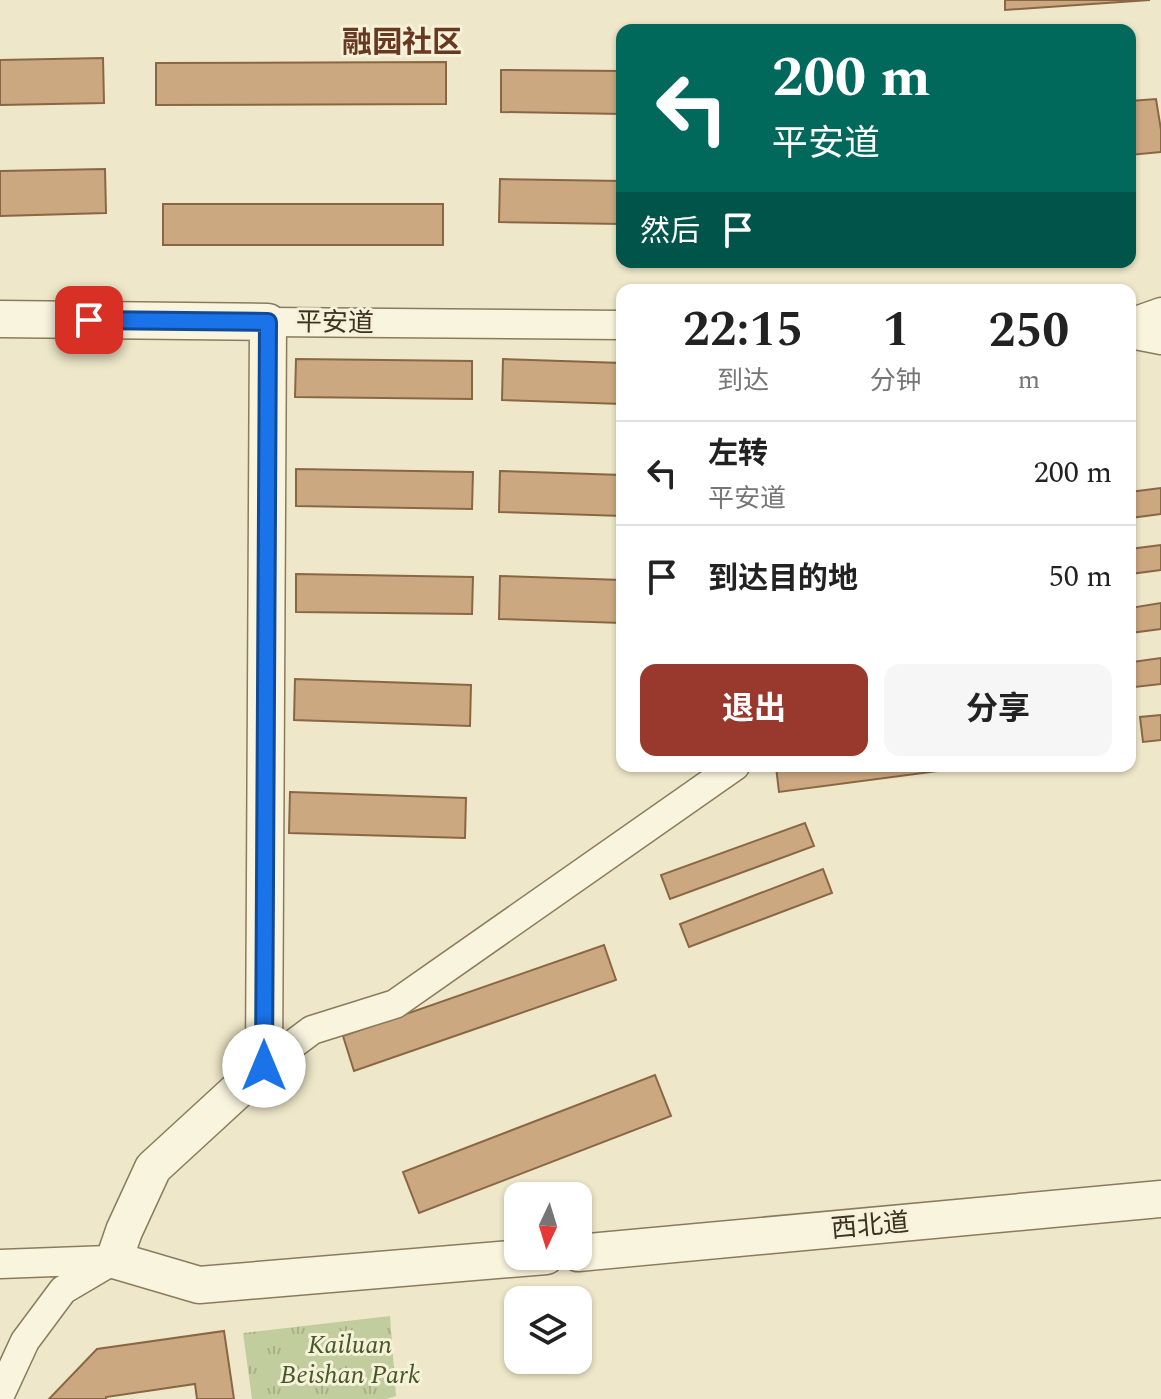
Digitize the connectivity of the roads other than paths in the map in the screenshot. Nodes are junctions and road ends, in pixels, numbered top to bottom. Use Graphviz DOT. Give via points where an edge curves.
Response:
graph roads {
  1 [pos="1161,312"];
  2 [pos="0,319"];
  3 [pos="1136,321"];
  4 [pos="268,322"];
  5 [pos="616,325"];
  6 [pos="1136,335"];
  7 [pos="1161,340"];
  8 [pos="726,772"];
  9 [pos="264,1066"];
  10 [pos="1161,1199"];
  11 [pos="592,1252"];
  12 [pos="114,1260"];
  13 [pos="504,1260"];
  14 [pos="0,1264"];
  15 [pos="0,1395"];
  1 -- 3 [label="street"];
  2 -- 4 [label="street, 平安道"];
  4 -- 5 [label="street, 平安道"];
  4 -- 9 [label="street"];
  6 -- 7 [label="street"];
  8 -- 9 [label="street" via="395,1004 312,1030"];
  9 -- 12 [label="street" via="153,1168"];
  10 -- 11 [label="street, 西北道"];
  12 -- 13 [label="street" via="199,1285"];
  12 -- 14 [label="street"];
  12 -- 15 [label="street" via="63,1290 25,1341"];
}
